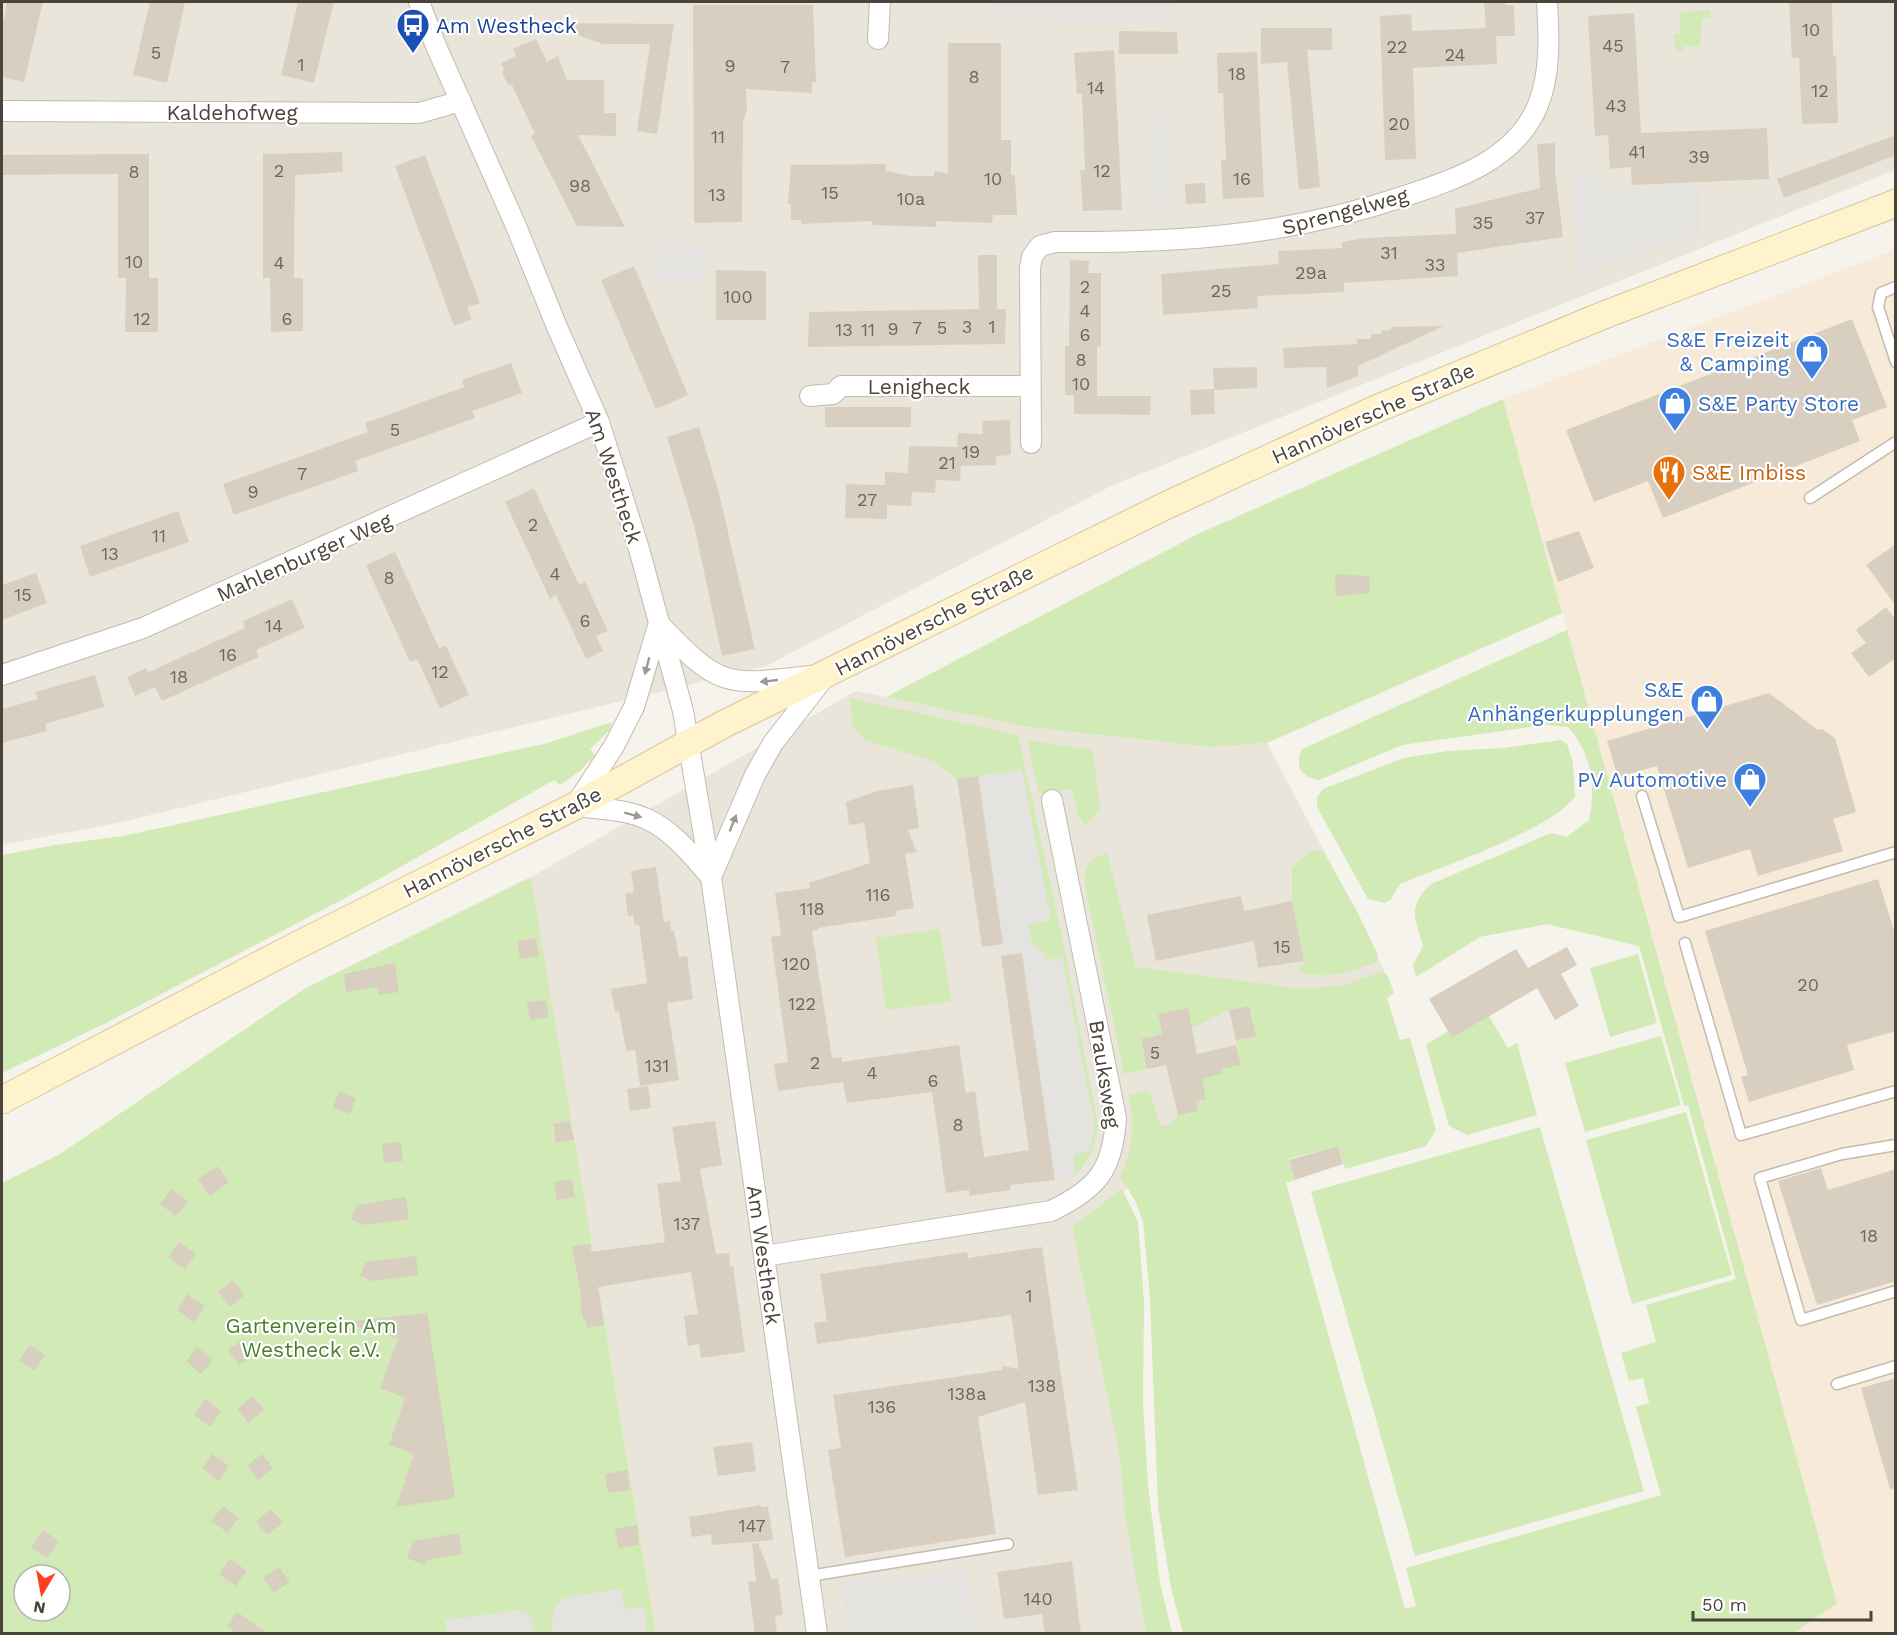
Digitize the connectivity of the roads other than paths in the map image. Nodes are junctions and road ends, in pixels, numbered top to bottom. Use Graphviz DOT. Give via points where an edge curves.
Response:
graph roads {
  1 [pos="419,2"];
  2 [pos="880,2"];
  3 [pos="1547,2"];
  4 [pos="878,39"];
  5 [pos="461,102"];
  6 [pos="2,111"];
  7 [pos="1896,203"];
  8 [pos="1896,286"];
  9 [pos="1896,362"];
  10 [pos="1030,386"];
  11 [pos="810,396"];
  12 [pos="599,422"];
  13 [pos="1896,442"];
  14 [pos="1031,443"];
  15 [pos="1810,498"];
  16 [pos="658,623"];
  17 [pos="827,674"];
  18 [pos="2,675"];
  19 [pos="688,744"];
  20 [pos="1642,796"];
  21 [pos="1052,800"];
  22 [pos="575,806"];
  23 [pos="1896,852"];
  24 [pos="711,877"];
  25 [pos="1685,944"];
  26 [pos="1896,1090"];
  27 [pos="2,1100"];
  28 [pos="1896,1145"];
  29 [pos="764,1256"];
  30 [pos="1896,1291"];
  31 [pos="1896,1366"];
  32 [pos="1837,1384"];
  33 [pos="1008,1544"];
  34 [pos="809,1576"];
  35 [pos="817,1634"];
  1 -- 5 [label="street, Am Westheck"];
  2 -- 4 [label="street"];
  3 -- 10 [label="street, Sprengelweg" via="1547,71 1538,106 1504,150 1457,179 1360,212 1266,232 1177,241 1054,242 1040,246 1030,268"];
  5 -- 6 [label="street, Kaldehofweg" via="420,113"];
  5 -- 12 [label="street, Am Westheck"];
  7 -- 17 [label="main road, Hannöversche Straße" via="1604,315 1374,410 1165,506"];
  8 -- 9 [label="lane" via="1881,293 1878,307"];
  10 -- 11 [label="street, Lenigheck" via="841,387 833,394"];
  10 -- 14 [label="street"];
  12 -- 16 [label="street, Am Westheck"];
  12 -- 18 [label="street, Mahlenburger Weg" via="143,628"];
  13 -- 15 [label="lane"];
  17 -- 16 [label="street, Am Westheck, one-way" via="761,682 722,678 705,670"];
  16 -- 19 [label="street, Am Westheck" via="683,711"];
  16 -- 22 [label="street, one-way" via="634,707"];
  17 -- 19 [label="main road, Hannöversche Straße"];
  24 -- 17 [label="street, one-way" via="759,767"];
  19 -- 22 [label="main road, Hannöversche Straße"];
  19 -- 24 [label="street, Am Westheck"];
  20 -- 23 [label="lane" via="1679,916"];
  21 -- 29 [label="street, Brauksweg" via="1116,1118 1115,1141 1097,1182 1051,1211"];
  22 -- 24 [label="street, one-way" via="649,819 675,839"];
  22 -- 27 [label="main road, Hannöversche Straße"];
  24 -- 29 [label="street, Am Westheck"];
  25 -- 26 [label="lane" via="1740,1135"];
  28 -- 30 [label="lane" via="1842,1154 1760,1178 1801,1320"];
  29 -- 34 [label="street, Am Westheck"];
  31 -- 32 [label="lane"];
  33 -- 34 [label="lane"];
  34 -- 35 [label="street, Am Westheck"];
}
